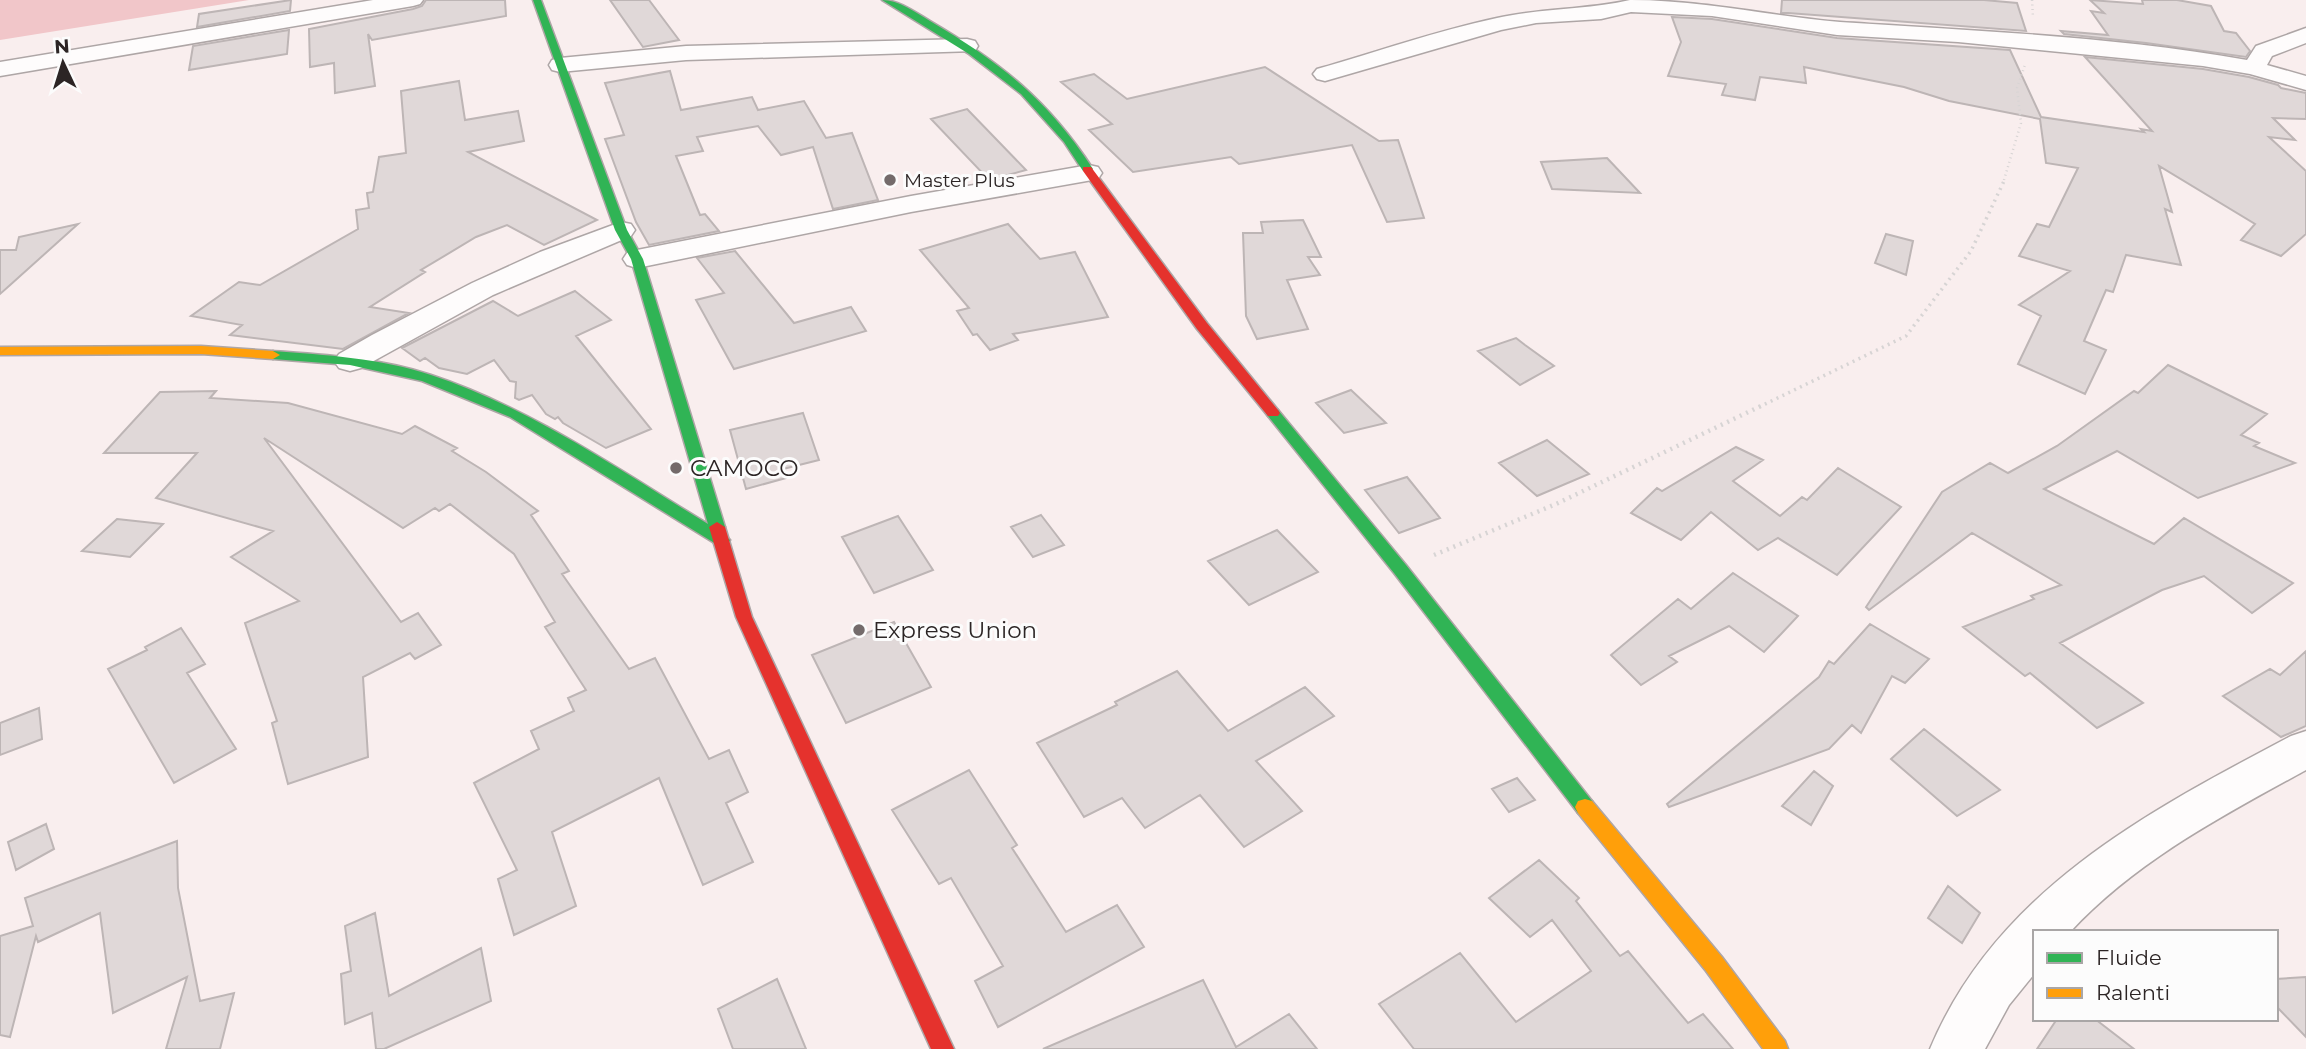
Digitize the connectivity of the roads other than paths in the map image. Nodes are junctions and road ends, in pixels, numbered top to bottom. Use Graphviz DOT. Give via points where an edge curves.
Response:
graph roads {
  1 [pos="413,0"];
  2 [pos="537,0"];
  3 [pos="886,0"];
  4 [pos="2306,35"];
  5 [pos="967,46"];
  6 [pos="560,65"];
  7 [pos="2253,68"];
  8 [pos="0,69"];
  9 [pos="1325,74"];
  10 [pos="2306,83"];
  11 [pos="1089,173"];
  12 [pos="621,230"];
  13 [pos="637,259"];
  14 [pos="0,351"];
  15 [pos="350,361"];
  16 [pos="722,540"];
  17 [pos="2306,749"];
  18 [pos="2039,930"];
  19 [pos="2033,937"];
  20 [pos="943,1049"];
  21 [pos="1777,1049"];
  22 [pos="1956,1049"];
  1 -- 8 [label="street"];
  2 -- 6 [label="main road"];
  3 -- 5 [label="main road"];
  4 -- 7 [label="street" via="2264,51"];
  5 -- 6 [label="street" via="685,53"];
  5 -- 11 [label="main road" via="1044,108"];
  6 -- 12 [label="main road"];
  7 -- 9 [label="street" via="1958,35 1837,27 1712,10 1631,6 1498,24"];
  7 -- 10 [label="street"];
  11 -- 13 [label="street"];
  11 -- 21 [label="main road" via="1202,326 1400,569"];
  12 -- 13 [label="main road"];
  12 -- 15 [label="street" via="549,256 472,292"];
  13 -- 16 [label="main road"];
  14 -- 15 [label="main road" via="201,350"];
  15 -- 16 [label="main road" via="426,378 515,414"];
  16 -- 20 [label="main road" via="744,617"];
  17 -- 18 [label="street" via="2158,829 2112,862"];
  19 -- 22 [label="street" via="1991,988"];
}
